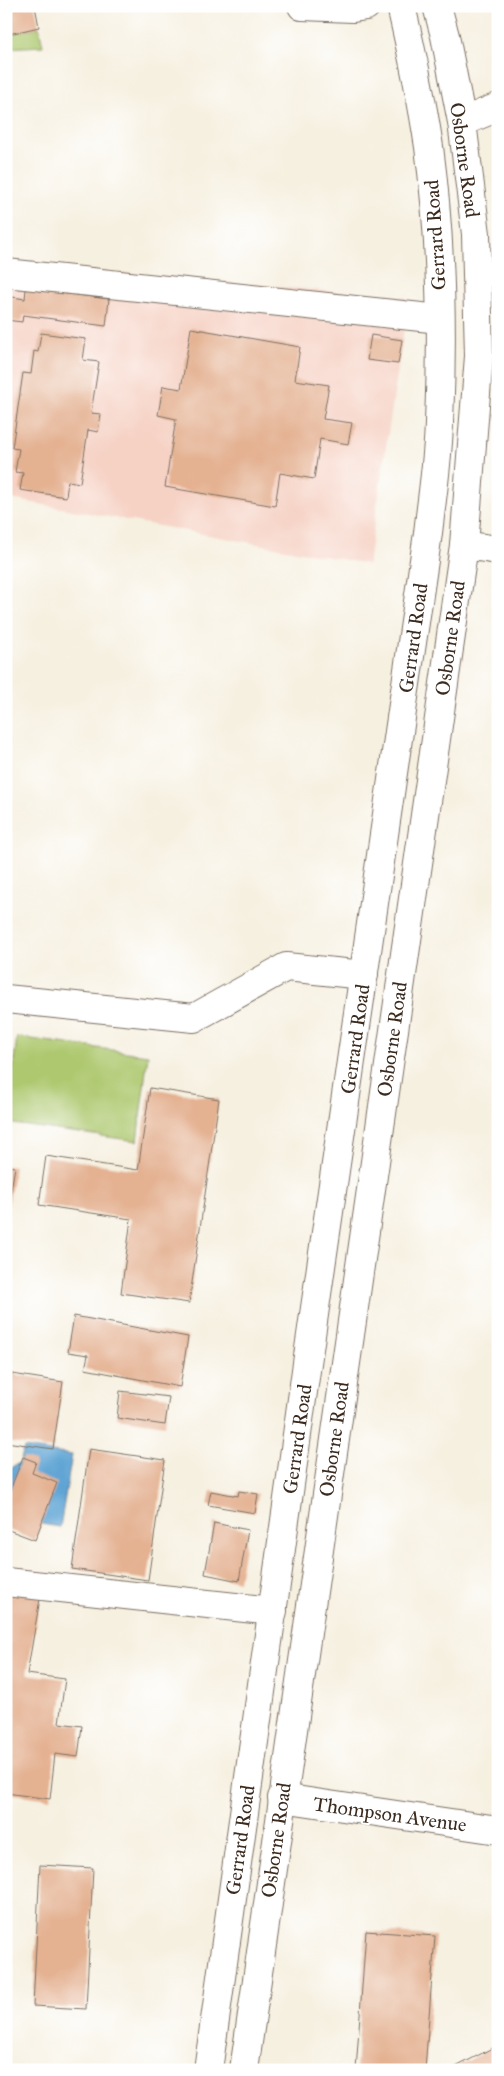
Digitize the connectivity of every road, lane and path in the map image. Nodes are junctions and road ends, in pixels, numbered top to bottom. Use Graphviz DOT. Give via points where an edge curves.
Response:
graph roads {
  1 [pos="302,6"];
  2 [pos="366,6"];
  3 [pos="401,6"];
  4 [pos="437,6"];
  5 [pos="498,107"];
  6 [pos="462,122"];
  7 [pos="6,273"];
  8 [pos="440,319"];
  9 [pos="464,545"];
  10 [pos="498,550"];
  11 [pos="364,975"];
  12 [pos="6,999"];
  13 [pos="6,1582"];
  14 [pos="274,1611"];
  15 [pos="282,1798"];
  16 [pos="498,1830"];
  17 [pos="208,2070"];
  18 [pos="244,2070"];
  1 -- 2 [label="main road"];
  3 -- 8 [label="main road, Gerrard Road" via="429,148 438,233"];
  4 -- 6 [label="main road, Osborne Road"];
  5 -- 6 [label="main road"];
  6 -- 9 [label="main road, Osborne Road" via="476,234 479,356"];
  7 -- 8 [label="main road"];
  8 -- 11 [label="main road, Gerrard Road" via="440,425 428,533"];
  9 -- 10 [label="main road"];
  9 -- 15 [label="main road, Osborne Road"];
  11 -- 12 [label="main road" via="286,967 194,1018"];
  11 -- 14 [label="main road, Gerrard Road"];
  13 -- 14 [label="main road"];
  14 -- 17 [label="main road, Gerrard Road"];
  15 -- 16 [label="main road, Thompson Avenue"];
  15 -- 18 [label="main road, Osborne Road"];
}
